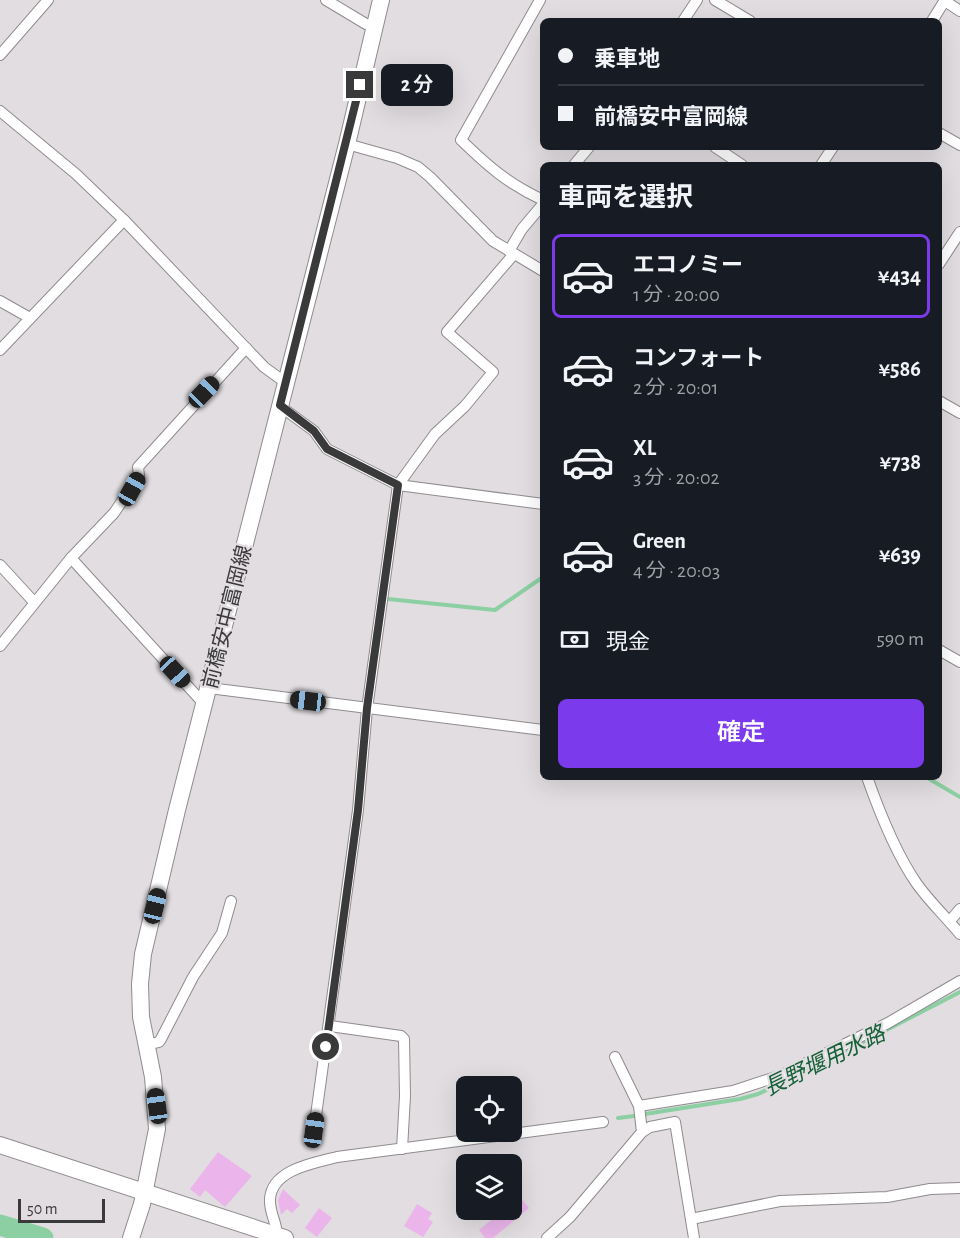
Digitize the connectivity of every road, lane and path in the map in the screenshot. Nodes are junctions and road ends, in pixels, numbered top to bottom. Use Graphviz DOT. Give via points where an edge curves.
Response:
graph roads {
  1 [pos="48,0"];
  2 [pos="326,0"];
  3 [pos="381,0"];
  4 [pos="540,0"];
  5 [pos="697,0"];
  6 [pos="715,0"];
  7 [pos="945,0"];
  8 [pos="960,11"];
  9 [pos="685,18"];
  10 [pos="745,18"];
  11 [pos="934,18"];
  12 [pos="374,26"];
  13 [pos="0,55"];
  14 [pos="0,111"];
  15 [pos="942,135"];
  16 [pos="346,144"];
  17 [pos="960,145"];
  18 [pos="586,150"];
  19 [pos="720,150"];
  20 [pos="576,162"];
  21 [pos="738,162"];
  22 [pos="540,200"];
  23 [pos="540,206"];
  24 [pos="124,220"];
  25 [pos="960,232"];
  26 [pos="512,252"];
  27 [pos="942,259"];
  28 [pos="540,269"];
  29 [pos="0,301"];
  30 [pos="30,318"];
  31 [pos="246,348"];
  32 [pos="0,350"];
  33 [pos="286,383"];
  34 [pos="942,403"];
  35 [pos="280,405"];
  36 [pos="960,413"];
  37 [pos="398,485"];
  38 [pos="540,504"];
  39 [pos="70,558"];
  40 [pos="0,565"];
  41 [pos="34,602"];
  42 [pos="0,646"];
  43 [pos="942,652"];
  44 [pos="960,662"];
  45 [pos="209,688"];
  46 [pos="205,705"];
  47 [pos="367,708"];
  48 [pos="540,730"];
  49 [pos="868,780"];
  50 [pos="231,901"];
  51 [pos="960,909"];
  52 [pos="950,921"];
  53 [pos="960,934"];
  54 [pos="960,981"];
  55 [pos="330,1026"];
  56 [pos="146,1045"];
  57 [pos="615,1057"];
  58 [pos="639,1106"];
  59 [pos="603,1122"];
  60 [pos="314,1130"];
  61 [pos="642,1132"];
  62 [pos="0,1145"];
  63 [pos="402,1149"];
  64 [pos="960,1188"];
  65 [pos="143,1198"];
  66 [pos="691,1219"];
  67 [pos="281,1237"];
  68 [pos="131,1238"];
  69 [pos="547,1238"];
  70 [pos="694,1238"];
  1 -- 13 [label="street"];
  2 -- 12 [label="street"];
  3 -- 12 [label="main road, 前橋安中富岡線"];
  4 -- 22 [label="street" via="460,140 494,172"];
  5 -- 9 [label="street"];
  6 -- 10 [label="street"];
  7 -- 8 [label="street"];
  7 -- 11 [label="street"];
  12 -- 16 [label="main road, 前橋安中富岡線"];
  14 -- 24 [label="street"];
  15 -- 17 [label="street"];
  16 -- 26 [label="street" via="418,167 493,241"];
  16 -- 33 [label="main road, 前橋安中富岡線"];
  18 -- 20 [label="street"];
  19 -- 21 [label="street"];
  23 -- 26 [label="street" via="522,229"];
  24 -- 30 [label="street"];
  24 -- 31 [label="street"];
  25 -- 27 [label="street"];
  26 -- 28 [label="street"];
  26 -- 37 [label="street" via="447,332 493,372 435,434"];
  29 -- 30 [label="street"];
  30 -- 32 [label="street"];
  31 -- 33 [label="street"];
  31 -- 39 [label="street" via="138,467 139,476 132,489"];
  33 -- 35 [label="main road, 前橋安中富岡線"];
  34 -- 36 [label="street"];
  35 -- 37 [label="street" via="314,431 327,449"];
  35 -- 45 [label="main road, 前橋安中富岡線"];
  37 -- 38 [label="street"];
  37 -- 47 [label="street"];
  39 -- 41 [label="street"];
  39 -- 46 [label="street"];
  40 -- 41 [label="street"];
  41 -- 42 [label="street"];
  43 -- 44 [label="street"];
  45 -- 46 [label="main road, 前橋安中富岡線"];
  45 -- 47 [label="street"];
  46 -- 56 [label="main road, 前橋安中富岡線" via="143,954 140,1000"];
  47 -- 48 [label="street"];
  47 -- 55 [label="street"];
  49 -- 52 [label="street" via="909,871"];
  50 -- 56 [label="street" via="222,933 193,977 162,1038"];
  51 -- 52 [label="street"];
  52 -- 53 [label="street"];
  54 -- 58 [label="street" via="888,1023 782,1075 733,1091"];
  55 -- 60 [label="street"];
  55 -- 63 [label="street" via="404,1039"];
  56 -- 65 [label="main road, 前橋安中富岡線" via="157,1129"];
  57 -- 58 [label="street"];
  58 -- 61 [label="street"];
  59 -- 63 [label="street"];
  61 -- 66 [label="street" via="675,1122"];
  61 -- 69 [label="street" via="570,1217"];
  62 -- 65 [label="main road"];
  63 -- 67 [label="street" via="337,1157 290,1172 273,1189 270,1199"];
  64 -- 66 [label="street" via="887,1197 780,1201"];
  65 -- 67 [label="main road"];
  65 -- 68 [label="main road, 前橋安中富岡線"];
  66 -- 70 [label="street"];
}
